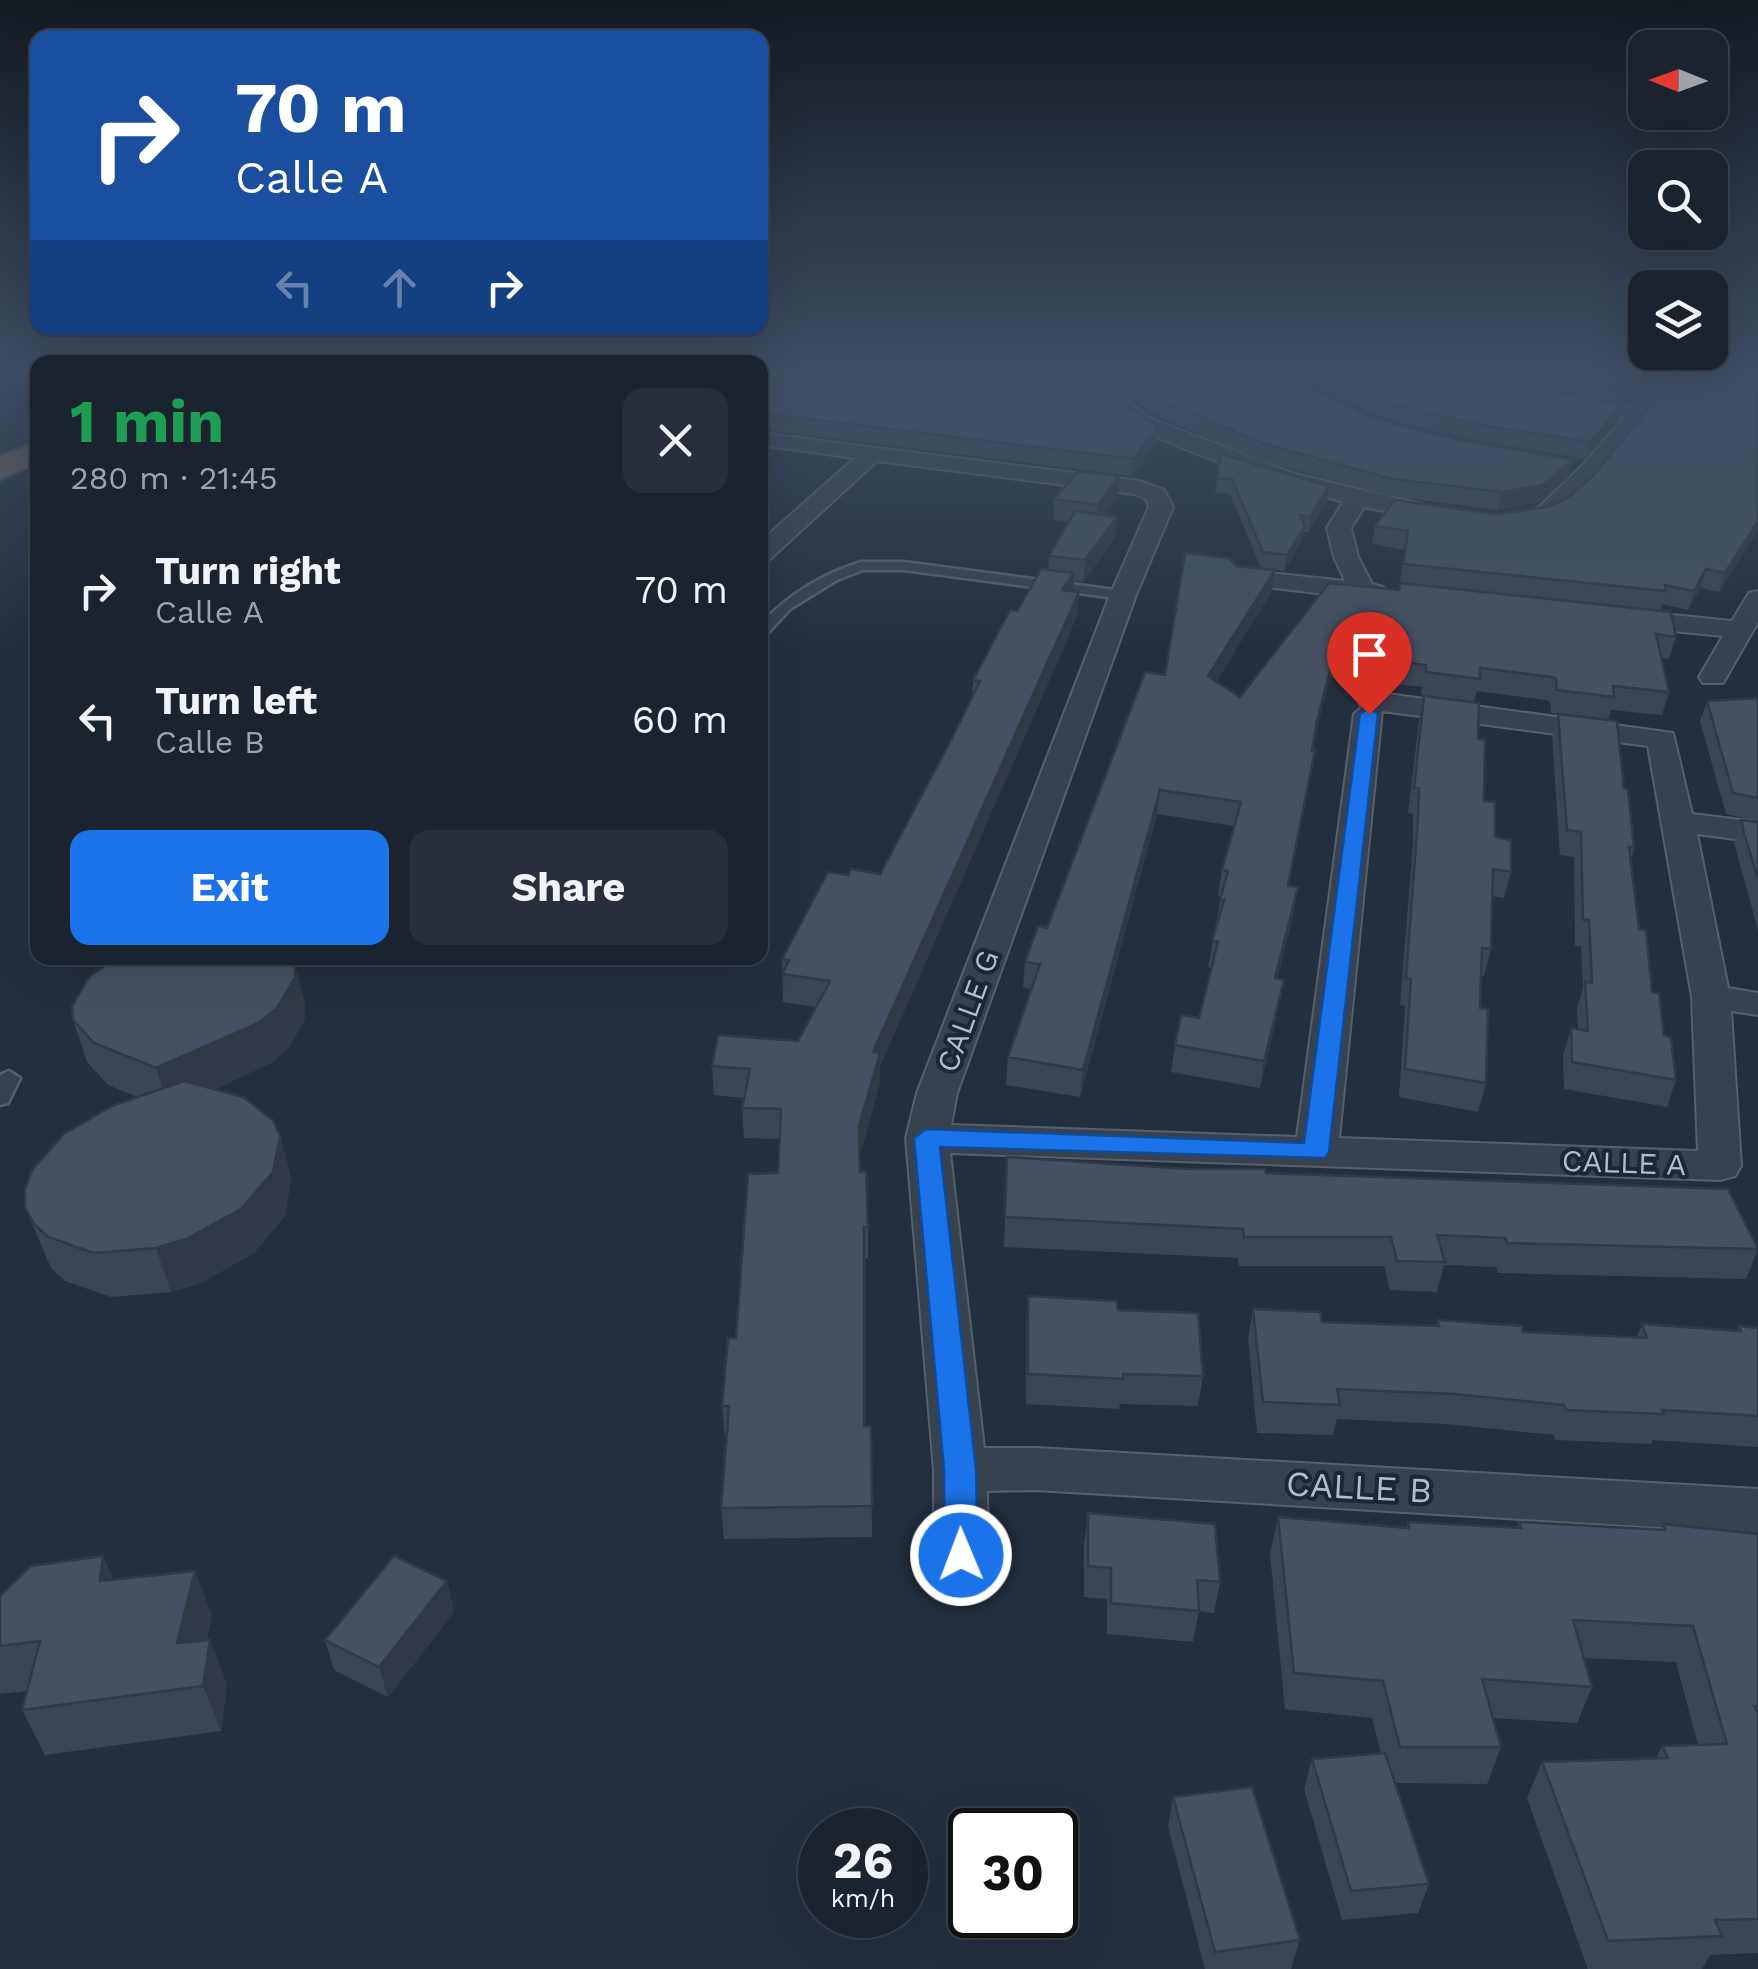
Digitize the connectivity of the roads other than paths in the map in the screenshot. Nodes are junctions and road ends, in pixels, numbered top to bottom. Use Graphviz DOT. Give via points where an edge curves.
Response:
graph roads {
  1 [pos="861,464"];
  2 [pos="956,464"];
  3 [pos="1249,464"];
  4 [pos="1586,464"];
  5 [pos="1357,499"];
  6 [pos="1454,518"];
  7 [pos="1488,522"];
  8 [pos="768,548"];
  9 [pos="1243,578"];
  10 [pos="1362,590"];
  11 [pos="1400,594"];
  12 [pos="1123,595"];
  13 [pos="1758,599"];
  14 [pos="1588,614"];
  15 [pos="768,625"];
  16 [pos="1740,630"];
  17 [pos="1713,677"];
  18 [pos="1677,822"];
  19 [pos="1758,832"];
  20 [pos="1711,997"];
  21 [pos="1758,1004"];
  22 [pos="926,1138"];
  23 [pos="1316,1152"];
  24 [pos="960,1470"];
  25 [pos="1758,1511"];
  26 [pos="961,1555"];
  1 -- 8 [label="street"];
  2 -- 12 [label="street, CALLE G" via="1139,488 1156,496 1161,508"];
  3 -- 5 [label="street"];
  4 -- 7 [label="street" via="1546,514"];
  5 -- 6 [label="street"];
  5 -- 10 [label="street" via="1339,528"];
  9 -- 10 [label="street"];
  10 -- 11 [label="street"];
  12 -- 15 [label="lane" via="861,566 786,606"];
  12 -- 22 [label="street, CALLE G" via="937,1093"];
  13 -- 16 [label="street"];
  14 -- 16 [label="street"];
  16 -- 17 [label="street"];
  18 -- 19 [label="street"];
  18 -- 20 [label="street, CALLE A"];
  18 -- 23 [label="street, CALLE A" via="1662,739 1371,707"];
  20 -- 21 [label="street"];
  20 -- 23 [label="street, CALLE A" via="1720,1166"];
  22 -- 23 [label="street, CALLE A"];
  22 -- 24 [label="street, CALLE G"];
  24 -- 25 [label="street, CALLE B"];
  24 -- 26 [label="street, CALLE G"];
}
